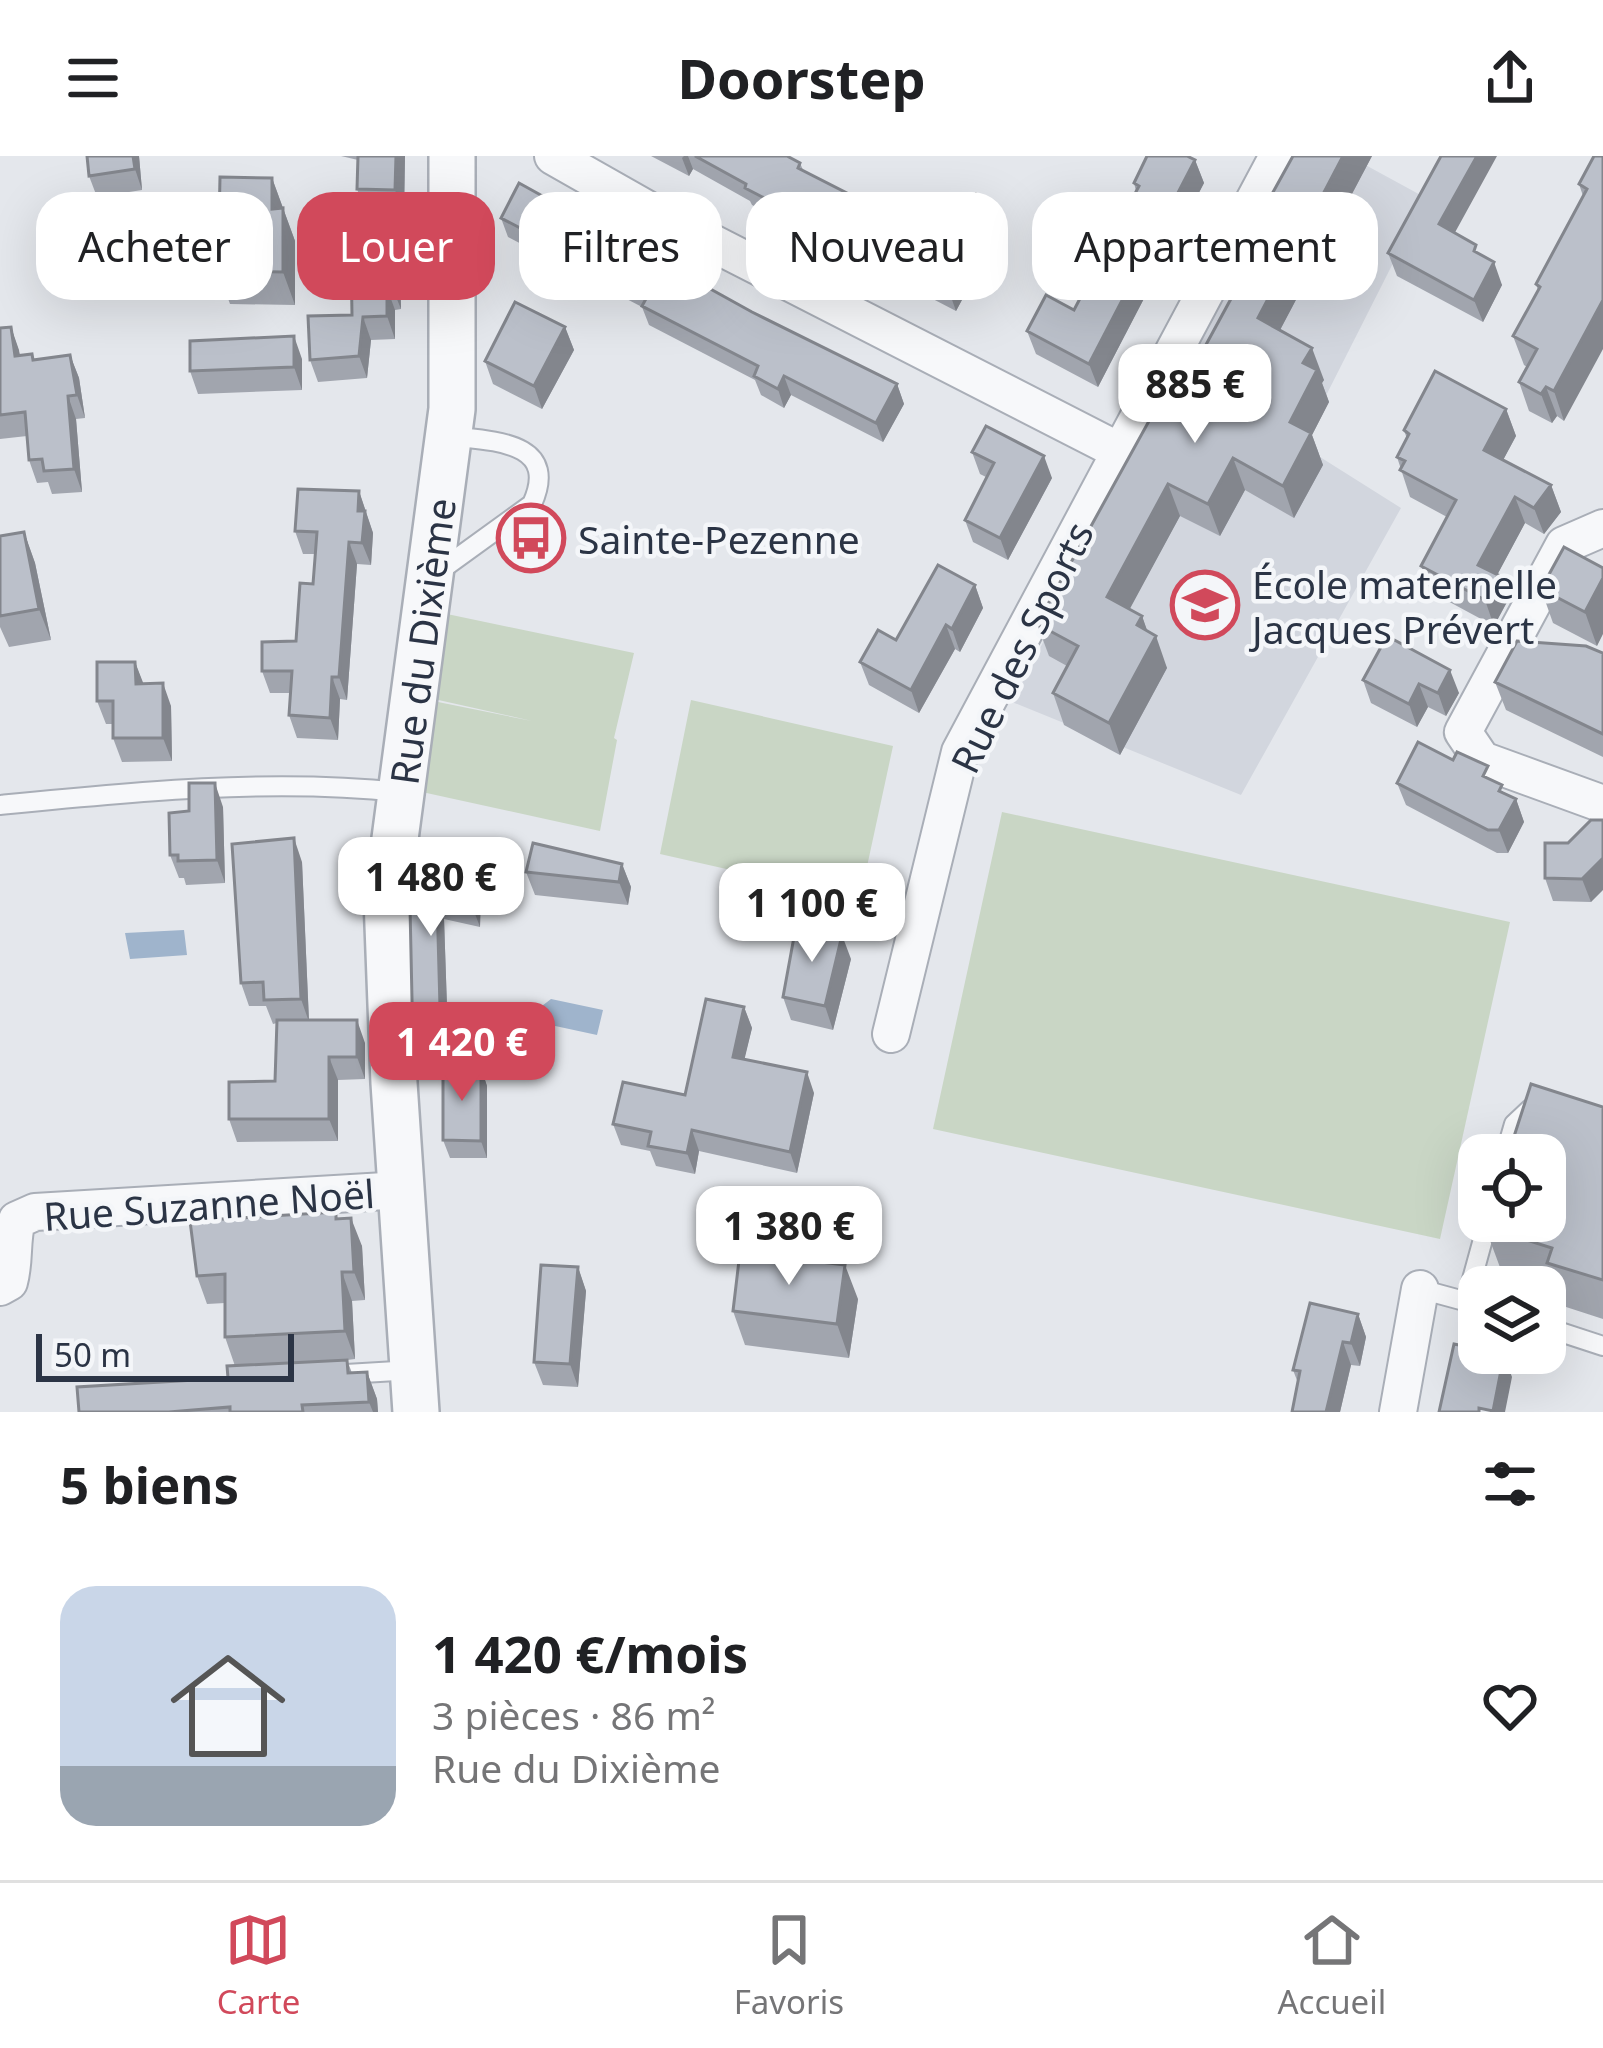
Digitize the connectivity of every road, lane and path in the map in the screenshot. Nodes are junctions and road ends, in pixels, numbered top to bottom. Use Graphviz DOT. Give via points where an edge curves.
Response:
graph roads {
  1 [pos="452,156"];
  2 [pos="553,156"];
  3 [pos="1277,156"];
  4 [pos="448,436"];
  5 [pos="1119,451"];
  6 [pos="1603,528"];
  7 [pos="429,578"];
  8 [pos="400,792"];
  9 [pos="1603,804"];
  10 [pos="0,805"];
  11 [pos="891,1034"];
  12 [pos="1566,1115"];
  13 [pos="1511,1134"];
  14 [pos="402,1190"];
  15 [pos="0,1287"];
  16 [pos="1420,1289"];
  17 [pos="1458,1299"];
  18 [pos="1566,1334"];
  19 [pos="1603,1346"];
  20 [pos="320,1375"];
  21 [pos="415,1391"];
  22 [pos="1398,1412"];
  1 -- 4 [label="street, Rue du Dixième"];
  2 -- 5 [label="street"];
  3 -- 5 [label="street, Rue des Sports"];
  4 -- 7 [label="street, Rue du Dixième"];
  4 -- 7 [label="lane" via="520,448 532,458 538,490 532,505"];
  5 -- 11 [label="street, Rue des Sports" via="960,752"];
  6 -- 9 [label="street" via="1564,545 1463,732 1482,760"];
  7 -- 8 [label="street, Rue du Dixième"];
  8 -- 10 [label="lane" via="219,789"];
  8 -- 14 [label="street, Rue du Dixième" via="387,899"];
  12 -- 13 [label="lane" via="1530,1108"];
  14 -- 15 [label="street, Rue Suzanne Noël" via="35,1212 17,1220 13,1268"];
  14 -- 21 [label="street, Rue du Dixième"];
  16 -- 17 [label="lane"];
  16 -- 22 [label="street"];
  18 -- 19 [label="lane"];
  20 -- 21 [label="lane"];
}
